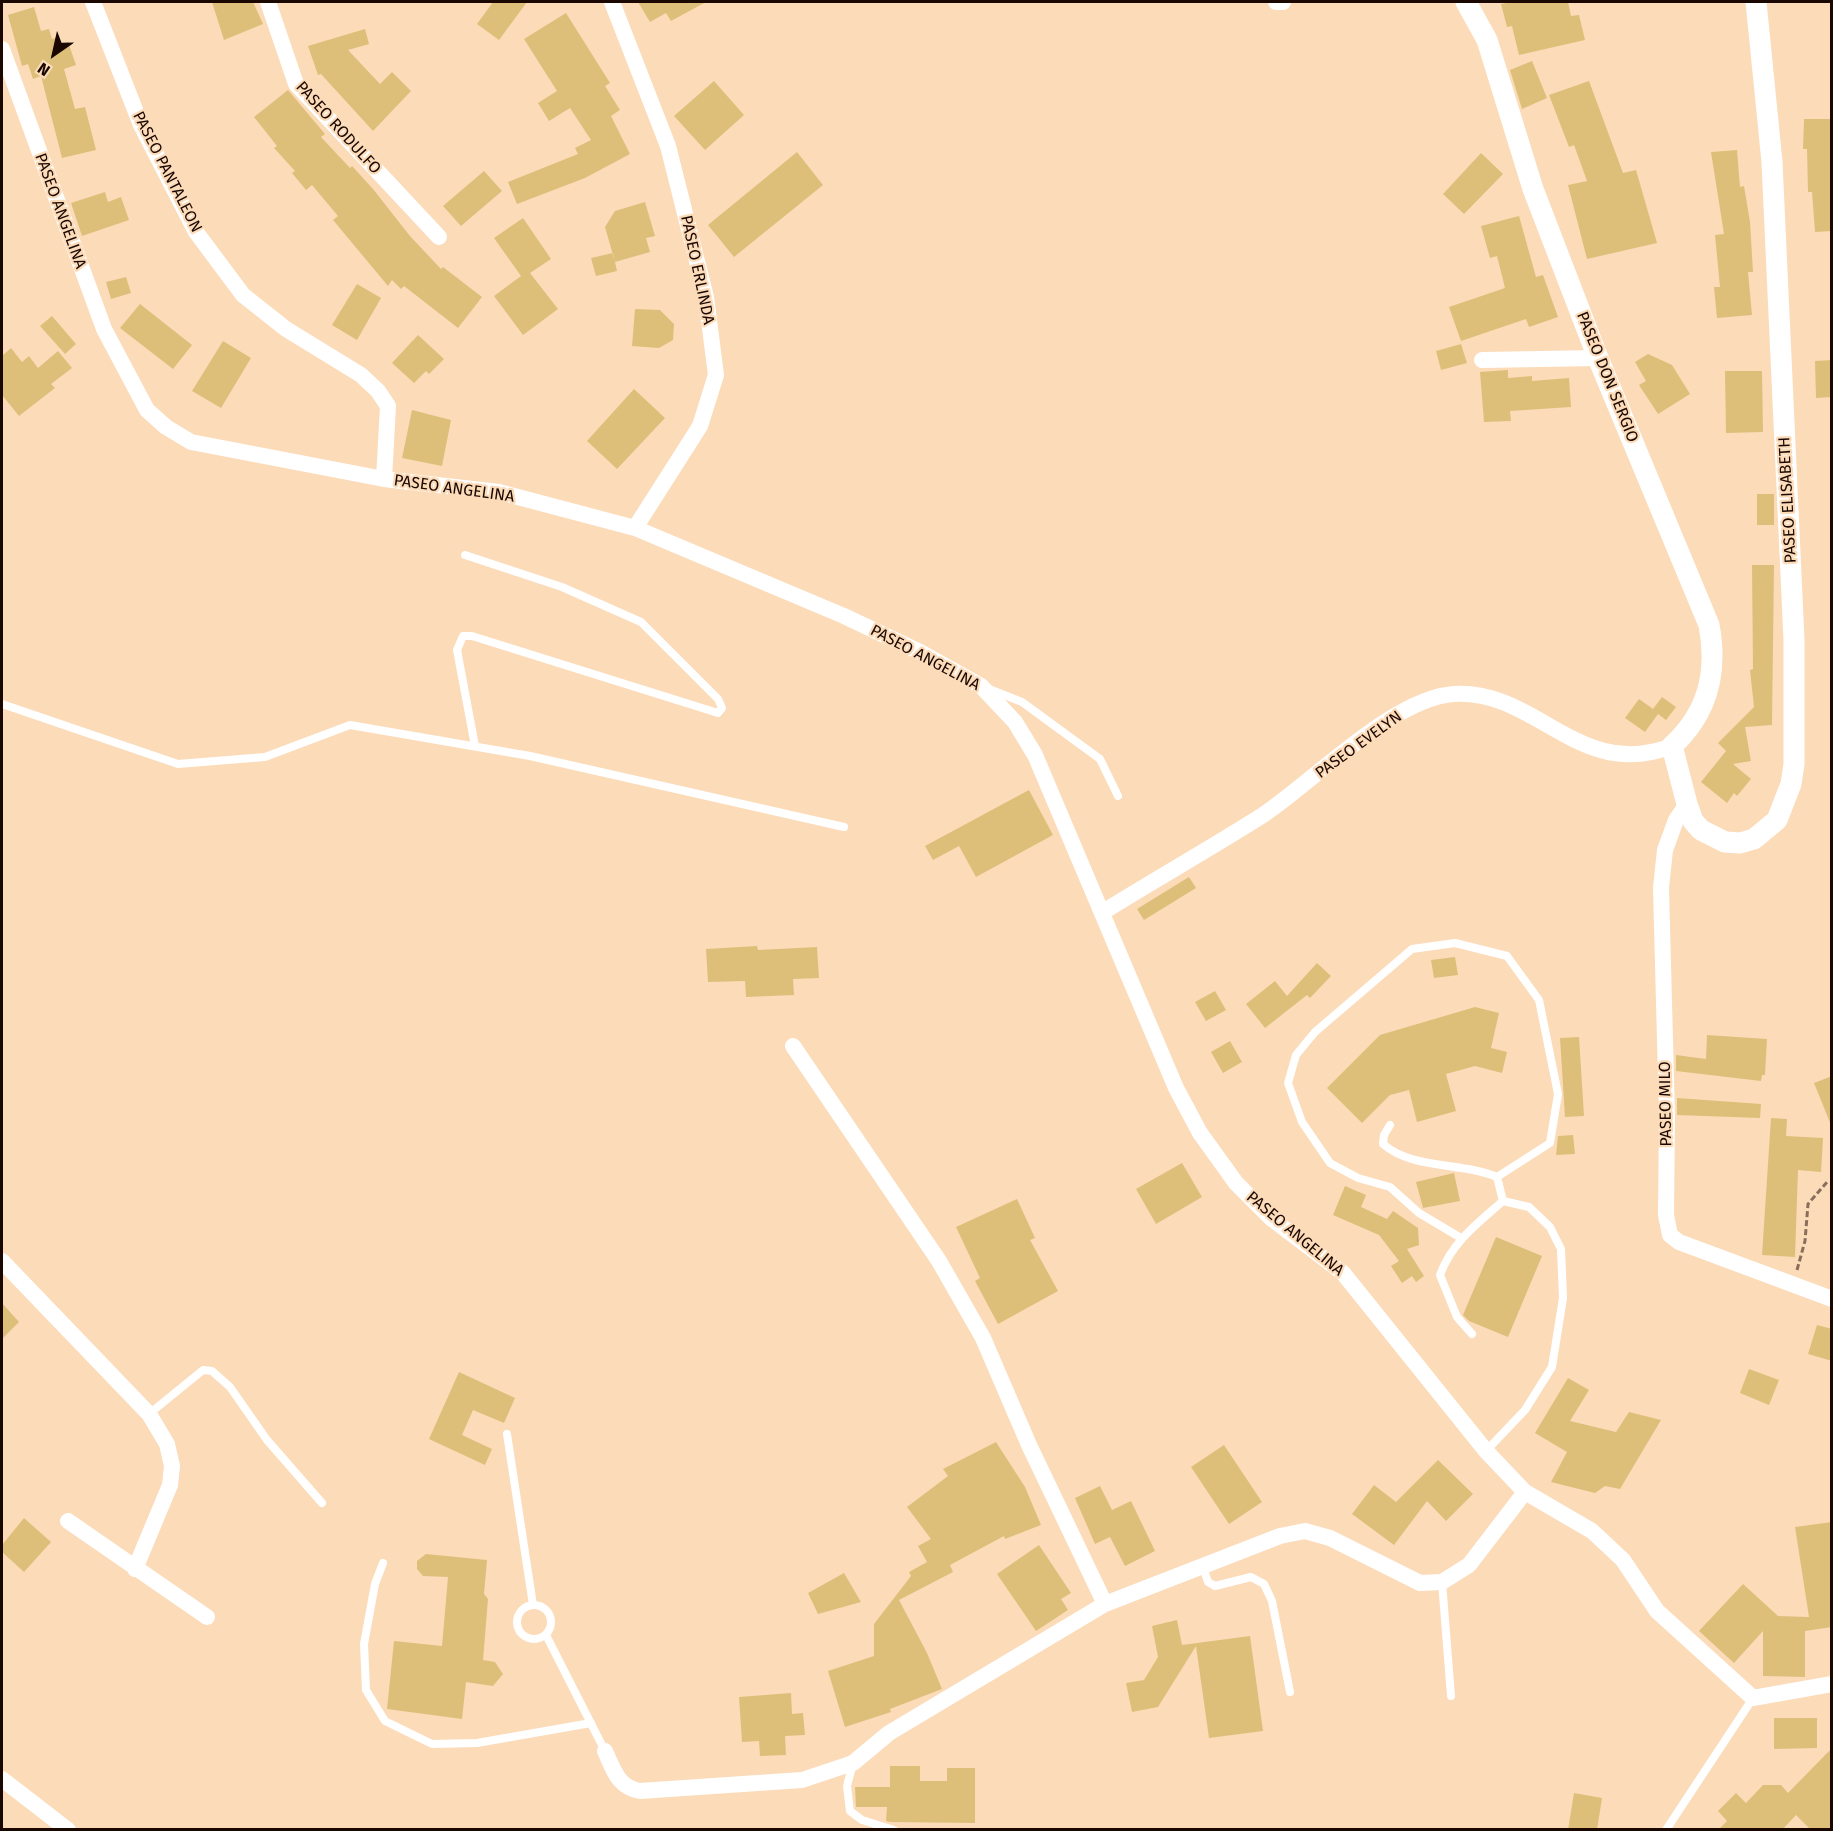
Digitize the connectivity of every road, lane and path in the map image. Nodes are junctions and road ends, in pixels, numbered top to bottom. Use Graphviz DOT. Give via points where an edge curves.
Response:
graph roads {
  1 [pos="93,2"];
  2 [pos="268,2"];
  3 [pos="612,2"];
  4 [pos="1276,2"];
  5 [pos="1282,2"];
  6 [pos="1466,2"];
  7 [pos="1756,2"];
  8 [pos="2,49"];
  9 [pos="439,237"];
  10 [pos="1598,358"];
  11 [pos="1482,360"];
  12 [pos="384,479"];
  13 [pos="635,528"];
  14 [pos="465,555"];
  15 [pos="981,686"];
  16 [pos="2,704"];
  17 [pos="475,746"];
  18 [pos="1672,747"];
  19 [pos="1118,796"];
  20 [pos="1687,804"];
  21 [pos="844,828"];
  22 [pos="1103,912"];
  23 [pos="793,1046"];
  24 [pos="1390,1125"];
  25 [pos="1497,1177"];
  26 [pos="1828,1181"];
  27 [pos="1503,1201"];
  28 [pos="1461,1238"];
  29 [pos="2,1261"];
  30 [pos="1793,1286"];
  31 [pos="1832,1299"];
  32 [pos="1472,1334"];
  33 [pos="149,1414"];
  34 [pos="507,1434"];
  35 [pos="1486,1451"];
  36 [pos="1525,1492"];
  37 [pos="322,1503"];
  38 [pos="68,1521"];
  39 [pos="382,1563"];
  40 [pos="1203,1567"];
  41 [pos="135,1569"];
  42 [pos="1442,1582"];
  43 [pos="1105,1604"];
  44 [pos="533,1605"];
  45 [pos="207,1617"];
  46 [pos="546,1635"];
  47 [pos="1832,1684"];
  48 [pos="1290,1692"];
  49 [pos="1451,1696"];
  50 [pos="1753,1698"];
  51 [pos="591,1723"];
  52 [pos="605,1751"];
  53 [pos="853,1763"];
  54 [pos="2,1779"];
  55 [pos="68,1830"];
  56 [pos="894,1830"];
  57 [pos="1666,1830"];
  1 -- 12 [label="street, PASEO PANTALEON" via="141,125 196,232 243,295 286,329 361,375 388,406"];
  2 -- 9 [label="street, PASEO RODULFO" via="296,84"];
  3 -- 13 [label="street, PASEO ERLINDA" via="668,146 706,297 716,375 700,426"];
  4 -- 5 [label="street"];
  6 -- 10 [label="street, PASEO DON SERGIO" via="1487,40 1533,189"];
  7 -- 20 [label="street, PASEO ELISABETH" via="1772,162 1782,348 1794,640 1794,764 1777,820 1754,839 1740,843 1711,837 1694,821"];
  8 -- 12 [label="street, PASEO ANGELINA" via="104,329 147,410 191,442"];
  10 -- 11 [label="street"];
  10 -- 18 [label="street, PASEO DON SERGIO" via="1700,598 1711,634 1713,668 1706,700"];
  12 -- 13 [label="street, PASEO ANGELINA" via="499,492"];
  13 -- 15 [label="street, PASEO ANGELINA" via="844,616"];
  14 -- 17 [label="lane" via="562,587 641,622 723,708 718,713 463,636 457,650"];
  15 -- 19 [label="lane" via="1022,702 1100,759"];
  15 -- 22 [label="street, PASEO ANGELINA" via="1015,722 1035,755"];
  16 -- 17 [label="lane" via="178,764 265,757 350,725"];
  17 -- 21 [label="lane"];
  18 -- 20 [label="street, PASEO ELISABETH"];
  18 -- 22 [label="street, PASEO EVELYN" via="1653,754 1611,753 1590,747 1488,698 1470,694 1436,698 1396,716 1264,814"];
  20 -- 30 [label="street, PASEO MILO" via="1676,820 1665,850 1661,888 1666,1215 1670,1235 1679,1242"];
  22 -- 35 [label="street, PASEO ANGELINA" via="1176,1088 1200,1133 1236,1183 1272,1219 1343,1273"];
  23 -- 43 [label="street" via="939,1261 983,1338"];
  24 -- 25 [label="lane" via="1383,1144 1393,1152 1409,1159 1478,1169"];
  25 -- 27 [label="lane"];
  25 -- 28 [label="lane" via="1550,1143 1558,1094 1539,1000 1507,956 1455,943 1412,949 1315,1032 1296,1055 1288,1083 1302,1122 1330,1163 1358,1178 1390,1187 1419,1213"];
  26 -- 30 [label="path" via="1808,1203 1805,1241"];
  27 -- 28 [label="lane"];
  27 -- 35 [label="lane" via="1529,1207 1550,1227 1561,1249 1563,1298 1552,1367 1525,1410"];
  28 -- 32 [label="lane" via="1440,1275 1457,1317"];
  29 -- 33 [label="street"];
  30 -- 31 [label="street, PASEO MILO"];
  33 -- 37 [label="lane" via="203,1370 212,1371 230,1387 267,1440"];
  33 -- 41 [label="street" via="168,1444 172,1466 170,1485"];
  34 -- 44 [label="lane"];
  35 -- 36 [label="street, PASEO ANGELINA"];
  36 -- 42 [label="street" via="1469,1565"];
  36 -- 50 [label="street, PASEO ANGELINA" via="1592,1531 1623,1560 1657,1611"];
  38 -- 41 [label="street"];
  39 -- 51 [label="lane" via="364,1644 366,1690 385,1721 432,1744 477,1743"];
  40 -- 42 [label="street" via="1280,1536 1305,1531 1348,1546 1420,1583"];
  40 -- 43 [label="street"];
  40 -- 48 [label="lane" via="1208,1582 1215,1586 1251,1577 1264,1584 1272,1601"];
  41 -- 45 [label="street"];
  42 -- 49 [label="lane"];
  43 -- 53 [label="street" via="889,1732"];
  44 -- 46 [label="lane" via="543,1607 550,1616 551,1626"];
  44 -- 46 [label="lane" via="523,1608 518,1628 525,1636 536,1639"];
  46 -- 51 [label="lane"];
  47 -- 50 [label="street"];
  50 -- 57 [label="lane"];
  51 -- 52 [label="lane"];
  52 -- 53 [label="street" via="619,1781 640,1791 802,1780"];
  53 -- 56 [label="lane" via="848,1785 850,1811 862,1820"];
  54 -- 55 [label="street"];
}
